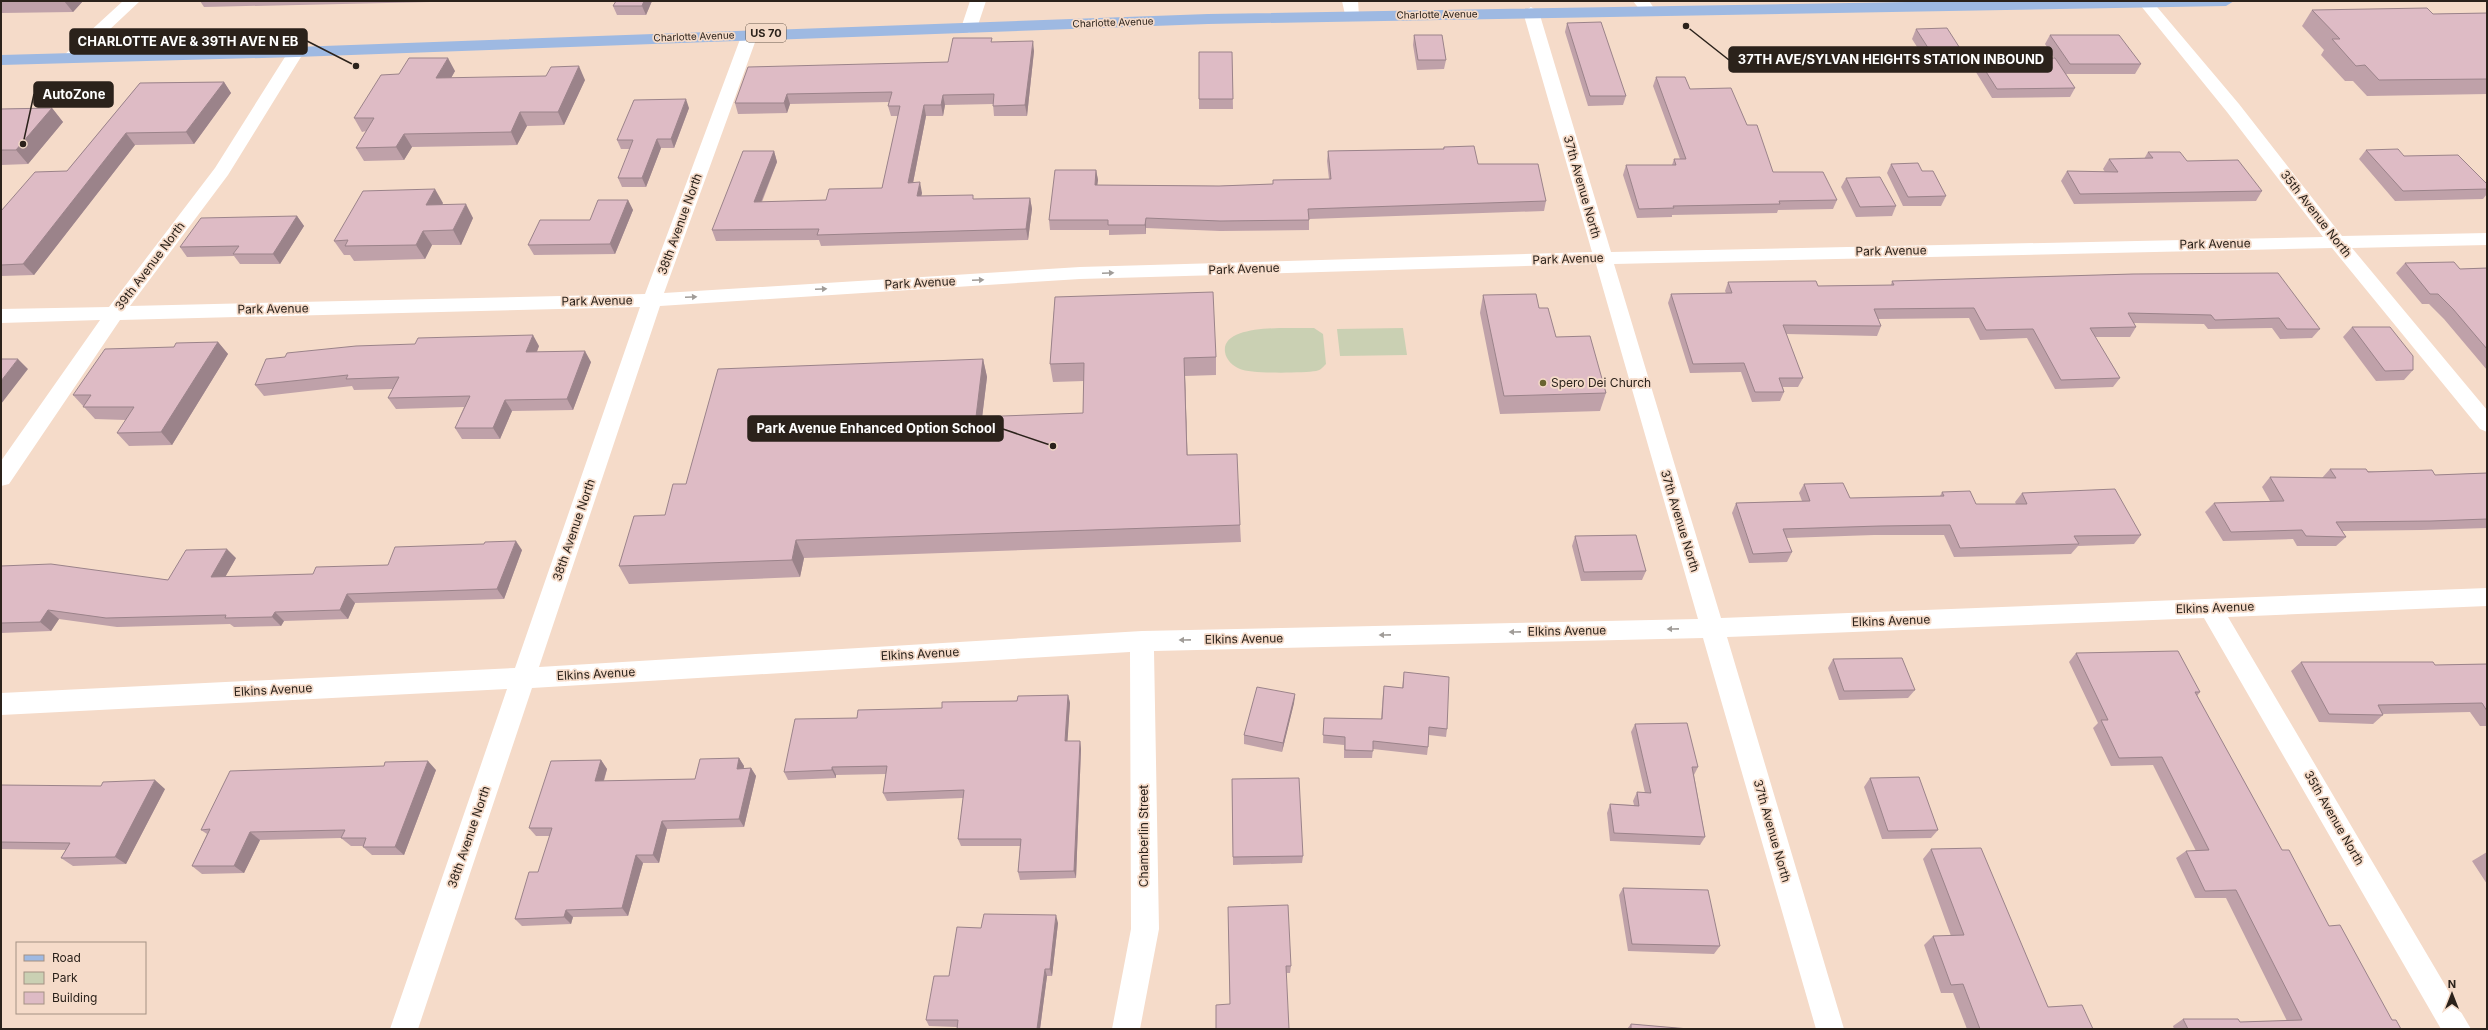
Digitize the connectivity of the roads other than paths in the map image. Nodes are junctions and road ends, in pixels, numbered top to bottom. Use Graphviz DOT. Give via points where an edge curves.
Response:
graph roads {
  1 [pos="132,1"];
  2 [pos="978,1"];
  3 [pos="2226,1"];
  4 [pos="1944,3"];
  5 [pos="2146,3"];
  6 [pos="1645,6"];
  7 [pos="1350,8"];
  8 [pos="1531,12"];
  9 [pos="969,28"];
  10 [pos="750,34"];
  11 [pos="296,52"];
  12 [pos="69,59"];
  13 [pos="1,60"];
  14 [pos="2487,239"];
  15 [pos="2336,241"];
  16 [pos="1603,258"];
  17 [pos="652,300"];
  18 [pos="115,313"];
  19 [pos="1,316"];
  20 [pos="2487,424"];
  21 [pos="1,478"];
  22 [pos="2487,597"];
  23 [pos="2210,608"];
  24 [pos="1712,628"];
  25 [pos="1142,641"];
  26 [pos="524,678"];
  27 [pos="1,704"];
  28 [pos="404,1029"];
  29 [pos="1126,1029"];
  30 [pos="1830,1029"];
  31 [pos="2457,1029"];
  1 -- 12 [label="street"];
  2 -- 9 [label="street"];
  3 -- 5 [label="main road, Charlotte Avenue / US 70"];
  4 -- 5 [label="main road, Charlotte Avenue / US 70"];
  4 -- 6 [label="main road, Charlotte Avenue / US 70"];
  5 -- 15 [label="street, 35th Avenue North" via="2233,108"];
  6 -- 8 [label="main road, Charlotte Avenue / US 70"];
  7 -- 8 [label="main road, Charlotte Avenue / US 70"];
  7 -- 9 [label="main road, Charlotte Avenue / US 70"];
  8 -- 16 [label="street, 37th Avenue North"];
  9 -- 10 [label="main road, Charlotte Avenue / US 70"];
  10 -- 11 [label="main road, Charlotte Avenue / US 70"];
  10 -- 17 [label="street, 38th Avenue North"];
  11 -- 12 [label="main road, Charlotte Avenue / US 70"];
  11 -- 18 [label="street, 39th Avenue North" via="222,171"];
  12 -- 13 [label="main road, Charlotte Avenue / US 70"];
  14 -- 15 [label="street, Park Avenue"];
  15 -- 16 [label="street, Park Avenue"];
  15 -- 20 [label="street, 35th Avenue North"];
  17 -- 16 [label="street, Park Avenue, one-way" via="1080,273"];
  16 -- 24 [label="street, 37th Avenue North"];
  17 -- 18 [label="street, Park Avenue"];
  17 -- 26 [label="street, 38th Avenue North"];
  18 -- 19 [label="street, Park Avenue"];
  18 -- 21 [label="street, 39th Avenue North"];
  22 -- 23 [label="street, Elkins Avenue"];
  23 -- 24 [label="street, Elkins Avenue"];
  23 -- 31 [label="street, 35th Avenue North"];
  24 -- 25 [label="street, Elkins Avenue, one-way"];
  24 -- 30 [label="street, 37th Avenue North"];
  25 -- 26 [label="street, Elkins Avenue"];
  25 -- 29 [label="street, Chamberlin Street" via="1145,929"];
  26 -- 27 [label="street, Elkins Avenue"];
  26 -- 28 [label="street, 38th Avenue North"];
}
